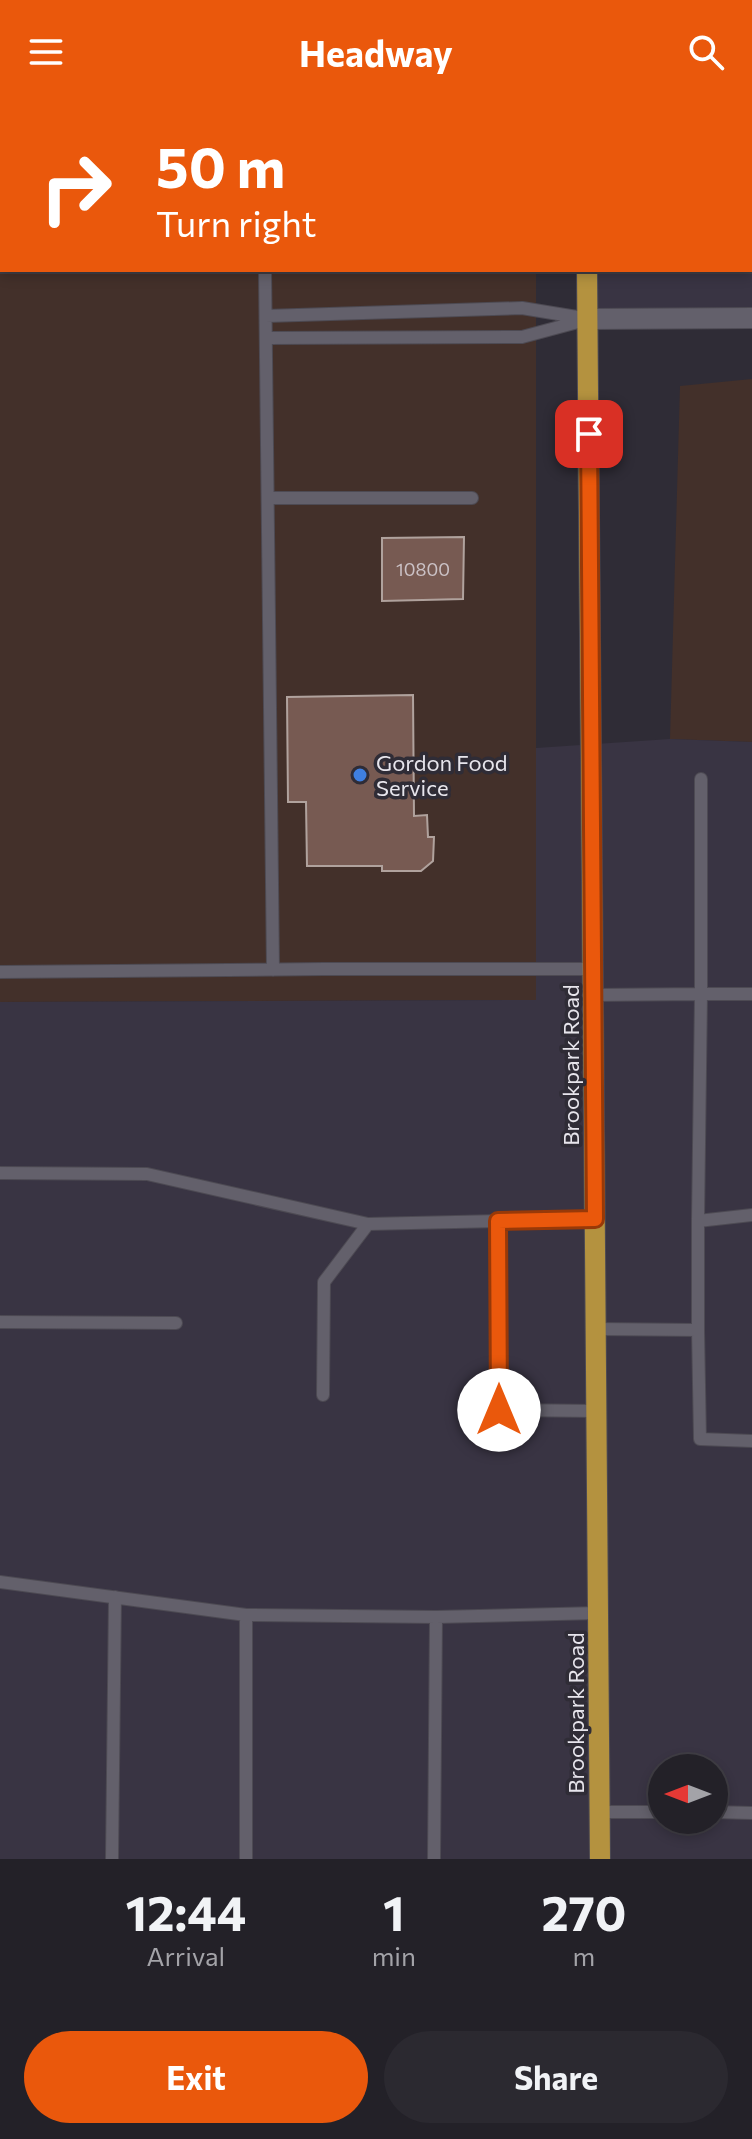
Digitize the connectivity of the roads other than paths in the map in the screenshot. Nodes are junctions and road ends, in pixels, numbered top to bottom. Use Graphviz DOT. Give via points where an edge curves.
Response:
graph roads {
  1 [pos="265,272"];
  2 [pos="587,272"];
  3 [pos="266,316"];
  4 [pos="752,318"];
  5 [pos="589,319"];
  6 [pos="266,338"];
  7 [pos="268,498"];
  8 [pos="472,498"];
  9 [pos="701,779"];
  10 [pos="593,969"];
  11 [pos="273,970"];
  12 [pos="0,972"];
  13 [pos="701,994"];
  14 [pos="752,994"];
  15 [pos="593,995"];
  16 [pos="0,1173"];
  17 [pos="752,1215"];
  18 [pos="595,1219"];
  19 [pos="498,1221"];
  20 [pos="698,1221"];
  21 [pos="368,1224"];
  22 [pos="0,1322"];
  23 [pos="176,1323"];
  24 [pos="596,1329"];
  25 [pos="698,1330"];
  26 [pos="323,1395"];
  27 [pos="597,1411"];
  28 [pos="752,1441"];
  29 [pos="0,1582"];
  30 [pos="115,1597"];
  31 [pos="598,1613"];
  32 [pos="246,1615"];
  33 [pos="436,1617"];
  34 [pos="600,1812"];
  35 [pos="648,1812"];
  36 [pos="728,1812"];
  37 [pos="752,1813"];
  38 [pos="112,1859"];
  39 [pos="246,1859"];
  40 [pos="434,1859"];
  41 [pos="600,1859"];
  1 -- 3 [label="lane"];
  2 -- 5 [label="main road, Brookpark Road"];
  3 -- 5 [label="lane" via="522,308"];
  3 -- 6 [label="lane"];
  4 -- 5 [label="street"];
  5 -- 6 [label="lane" via="522,337"];
  5 -- 10 [label="main road, Brookpark Road"];
  6 -- 7 [label="lane"];
  7 -- 8 [label="lane"];
  7 -- 11 [label="lane"];
  9 -- 13 [label="lane"];
  10 -- 11 [label="lane"];
  10 -- 15 [label="main road, Brookpark Road"];
  11 -- 12 [label="lane"];
  13 -- 14 [label="lane"];
  13 -- 15 [label="lane"];
  13 -- 20 [label="lane"];
  15 -- 18 [label="main road, Brookpark Road"];
  16 -- 21 [label="lane" via="147,1174"];
  17 -- 20 [label="lane"];
  18 -- 19 [label="lane"];
  18 -- 24 [label="main road, Brookpark Road"];
  19 -- 21 [label="lane"];
  19 -- 27 [label="lane" via="499,1410"];
  20 -- 25 [label="lane"];
  21 -- 26 [label="lane" via="324,1282"];
  22 -- 23 [label="lane"];
  24 -- 25 [label="lane"];
  24 -- 27 [label="main road, Brookpark Road"];
  25 -- 28 [label="lane" via="700,1439"];
  27 -- 31 [label="main road, Brookpark Road"];
  29 -- 30 [label="lane"];
  30 -- 32 [label="lane"];
  30 -- 38 [label="lane"];
  31 -- 33 [label="lane"];
  31 -- 34 [label="main road, Brookpark Road"];
  32 -- 33 [label="lane"];
  32 -- 39 [label="lane"];
  33 -- 40 [label="lane"];
  34 -- 35 [label="lane"];
  34 -- 41 [label="main road, Brookpark Road"];
  36 -- 37 [label="lane"];
}
